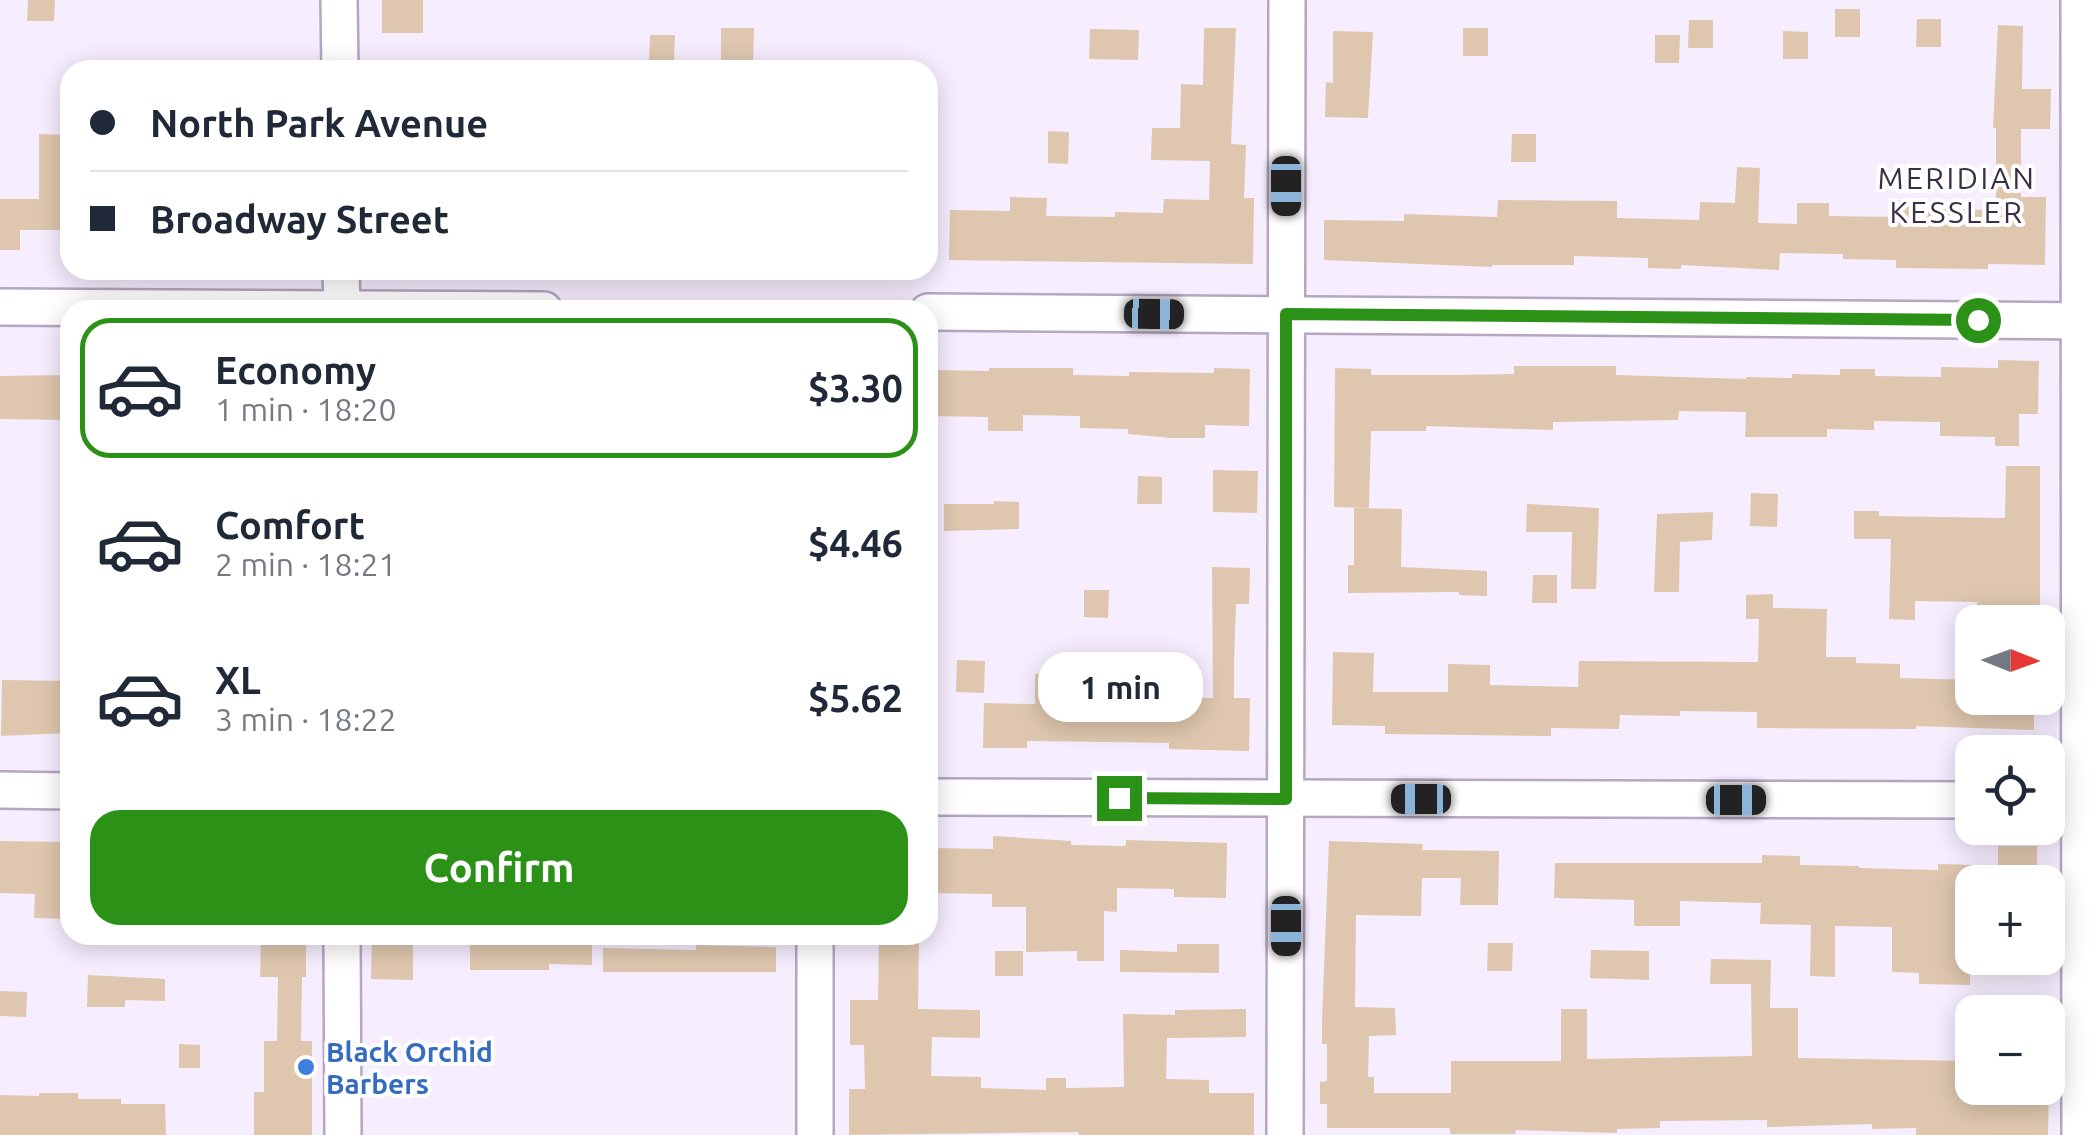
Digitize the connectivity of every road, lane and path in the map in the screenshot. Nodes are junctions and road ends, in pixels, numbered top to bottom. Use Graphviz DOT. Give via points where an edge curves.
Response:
graph roads {
  1 [pos="339,0"];
  2 [pos="1287,0"];
  3 [pos="2079,0"];
  4 [pos="340,60"];
  5 [pos="0,307"];
  6 [pos="60,308"];
  7 [pos="938,312"];
  8 [pos="1286,314"];
  9 [pos="2086,321"];
  10 [pos="0,790"];
  11 [pos="60,791"];
  12 [pos="938,797"];
  13 [pos="1286,799"];
  14 [pos="1955,800"];
  15 [pos="2074,800"];
  16 [pos="342,945"];
  17 [pos="815,945"];
  18 [pos="342,1135"];
  19 [pos="815,1135"];
  20 [pos="1285,1135"];
  21 [pos="2080,1135"];
  1 -- 4 [label="street"];
  2 -- 8 [label="street"];
  3 -- 9 [label="street"];
  5 -- 6 [label="street"];
  7 -- 8 [label="street"];
  8 -- 9 [label="street"];
  8 -- 13 [label="street"];
  9 -- 15 [label="street"];
  10 -- 11 [label="street"];
  12 -- 13 [label="street"];
  13 -- 14 [label="street"];
  13 -- 20 [label="street"];
  15 -- 21 [label="street"];
  16 -- 18 [label="street"];
  17 -- 19 [label="street"];
}
